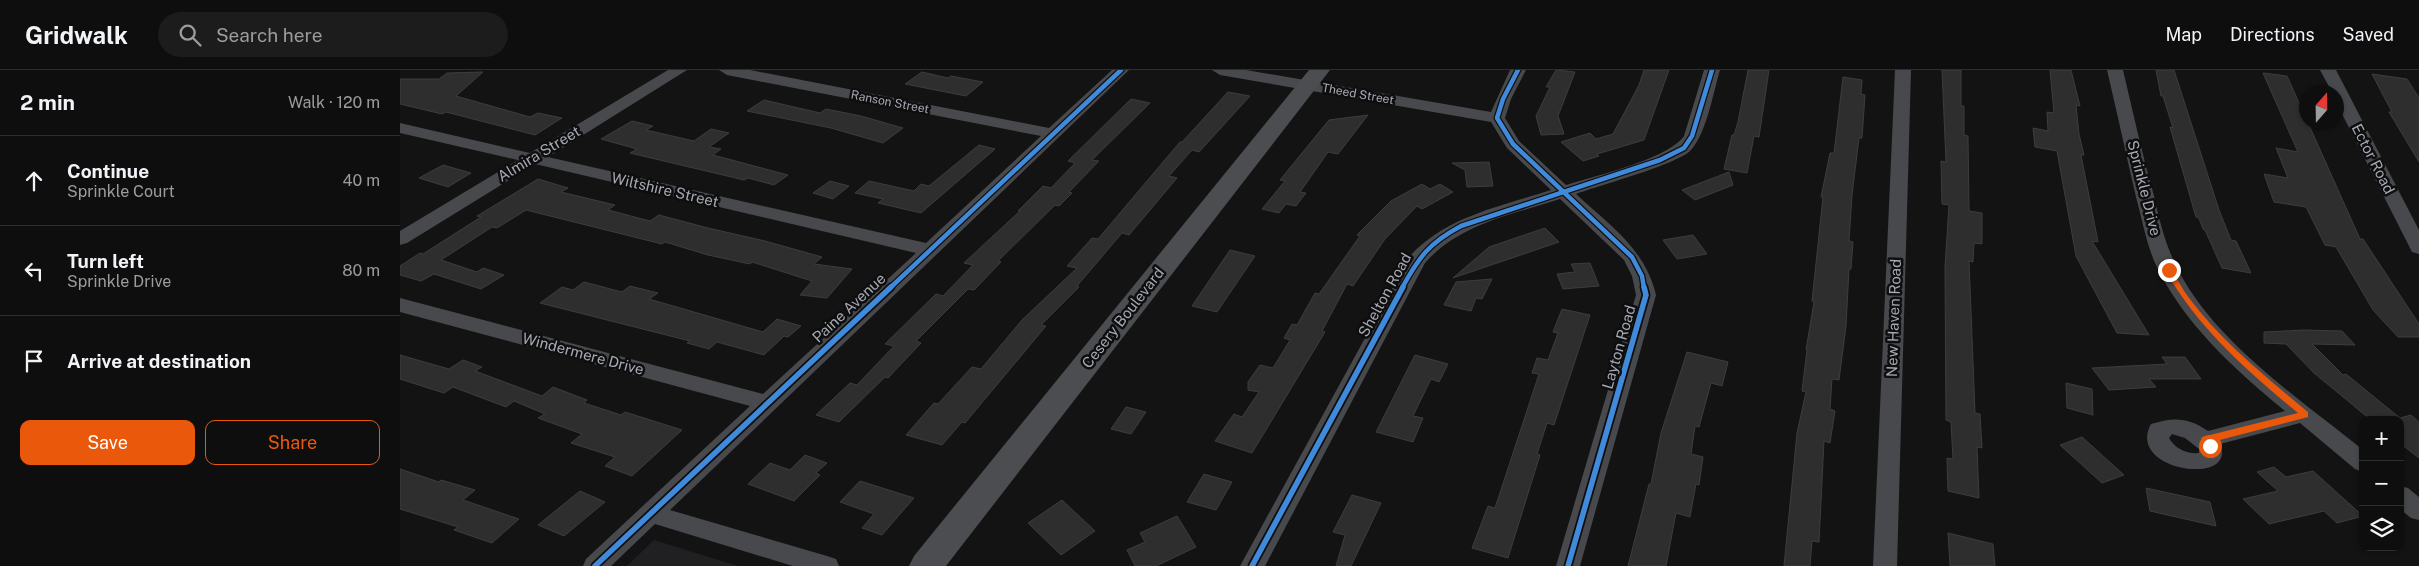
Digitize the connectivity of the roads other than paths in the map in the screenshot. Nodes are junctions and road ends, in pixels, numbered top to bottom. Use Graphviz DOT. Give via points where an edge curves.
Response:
graph roads {
  1 [pos="679,70"];
  2 [pos="727,70"];
  3 [pos="1121,70"];
  4 [pos="1220,70"];
  5 [pos="1518,70"];
  6 [pos="1712,70"];
  7 [pos="1904,70"];
  8 [pos="2115,70"];
  9 [pos="2328,70"];
  10 [pos="1314,78"];
  11 [pos="1497,118"];
  12 [pos="400,128"];
  13 [pos="1053,134"];
  14 [pos="530,160"];
  15 [pos="1565,192"];
  16 [pos="400,239"];
  17 [pos="2419,248"];
  18 [pos="930,250"];
  19 [pos="400,305"];
  20 [pos="767,403"];
  21 [pos="2305,414"];
  22 [pos="2205,440"];
  23 [pos="2361,461"];
  24 [pos="2404,498"];
  25 [pos="2419,511"];
  26 [pos="650,513"];
  27 [pos="595,566"];
  28 [pos="827,566"];
  29 [pos="926,566"];
  30 [pos="1252,566"];
  31 [pos="1568,566"];
  32 [pos="1885,566"];
  1 -- 14 [label="street, Almira Street"];
  2 -- 13 [label="street, Ranson Street"];
  3 -- 13 [label="street, Paine Avenue"];
  4 -- 10 [label="street, Theed Street"];
  5 -- 11 [label="street" via="1502,99"];
  6 -- 15 [label="street, Shelton Road" via="1692,136 1684,148 1660,160"];
  7 -- 32 [label="street, New Haven Road"];
  8 -- 21 [label="street, Sprinkle Drive" via="2156,240 2169,270 2186,299 2214,333"];
  9 -- 17 [label="street, Ector Road"];
  10 -- 11 [label="street, Theed Street"];
  10 -- 29 [label="main road, Cesery Boulevard"];
  11 -- 15 [label="street, Layton Road" via="1514,144"];
  12 -- 14 [label="street, Wiltshire Street"];
  13 -- 18 [label="street, Paine Avenue"];
  14 -- 16 [label="street, Almira Street"];
  14 -- 18 [label="street, Wiltshire Street"];
  15 -- 30 [label="street, Shelton Road" via="1469,222 1449,232 1417,260"];
  15 -- 31 [label="street, Layton Road" via="1632,257 1642,276 1646,295"];
  18 -- 20 [label="street, Paine Avenue"];
  19 -- 20 [label="street, Windermere Drive"];
  20 -- 26 [label="street, Paine Avenue"];
  21 -- 22 [label="street"];
  21 -- 23 [label="street, Sprinkle Drive"];
  24 -- 25 [label="street"];
  26 -- 27 [label="street, Paine Avenue"];
  26 -- 28 [label="street"];
}
